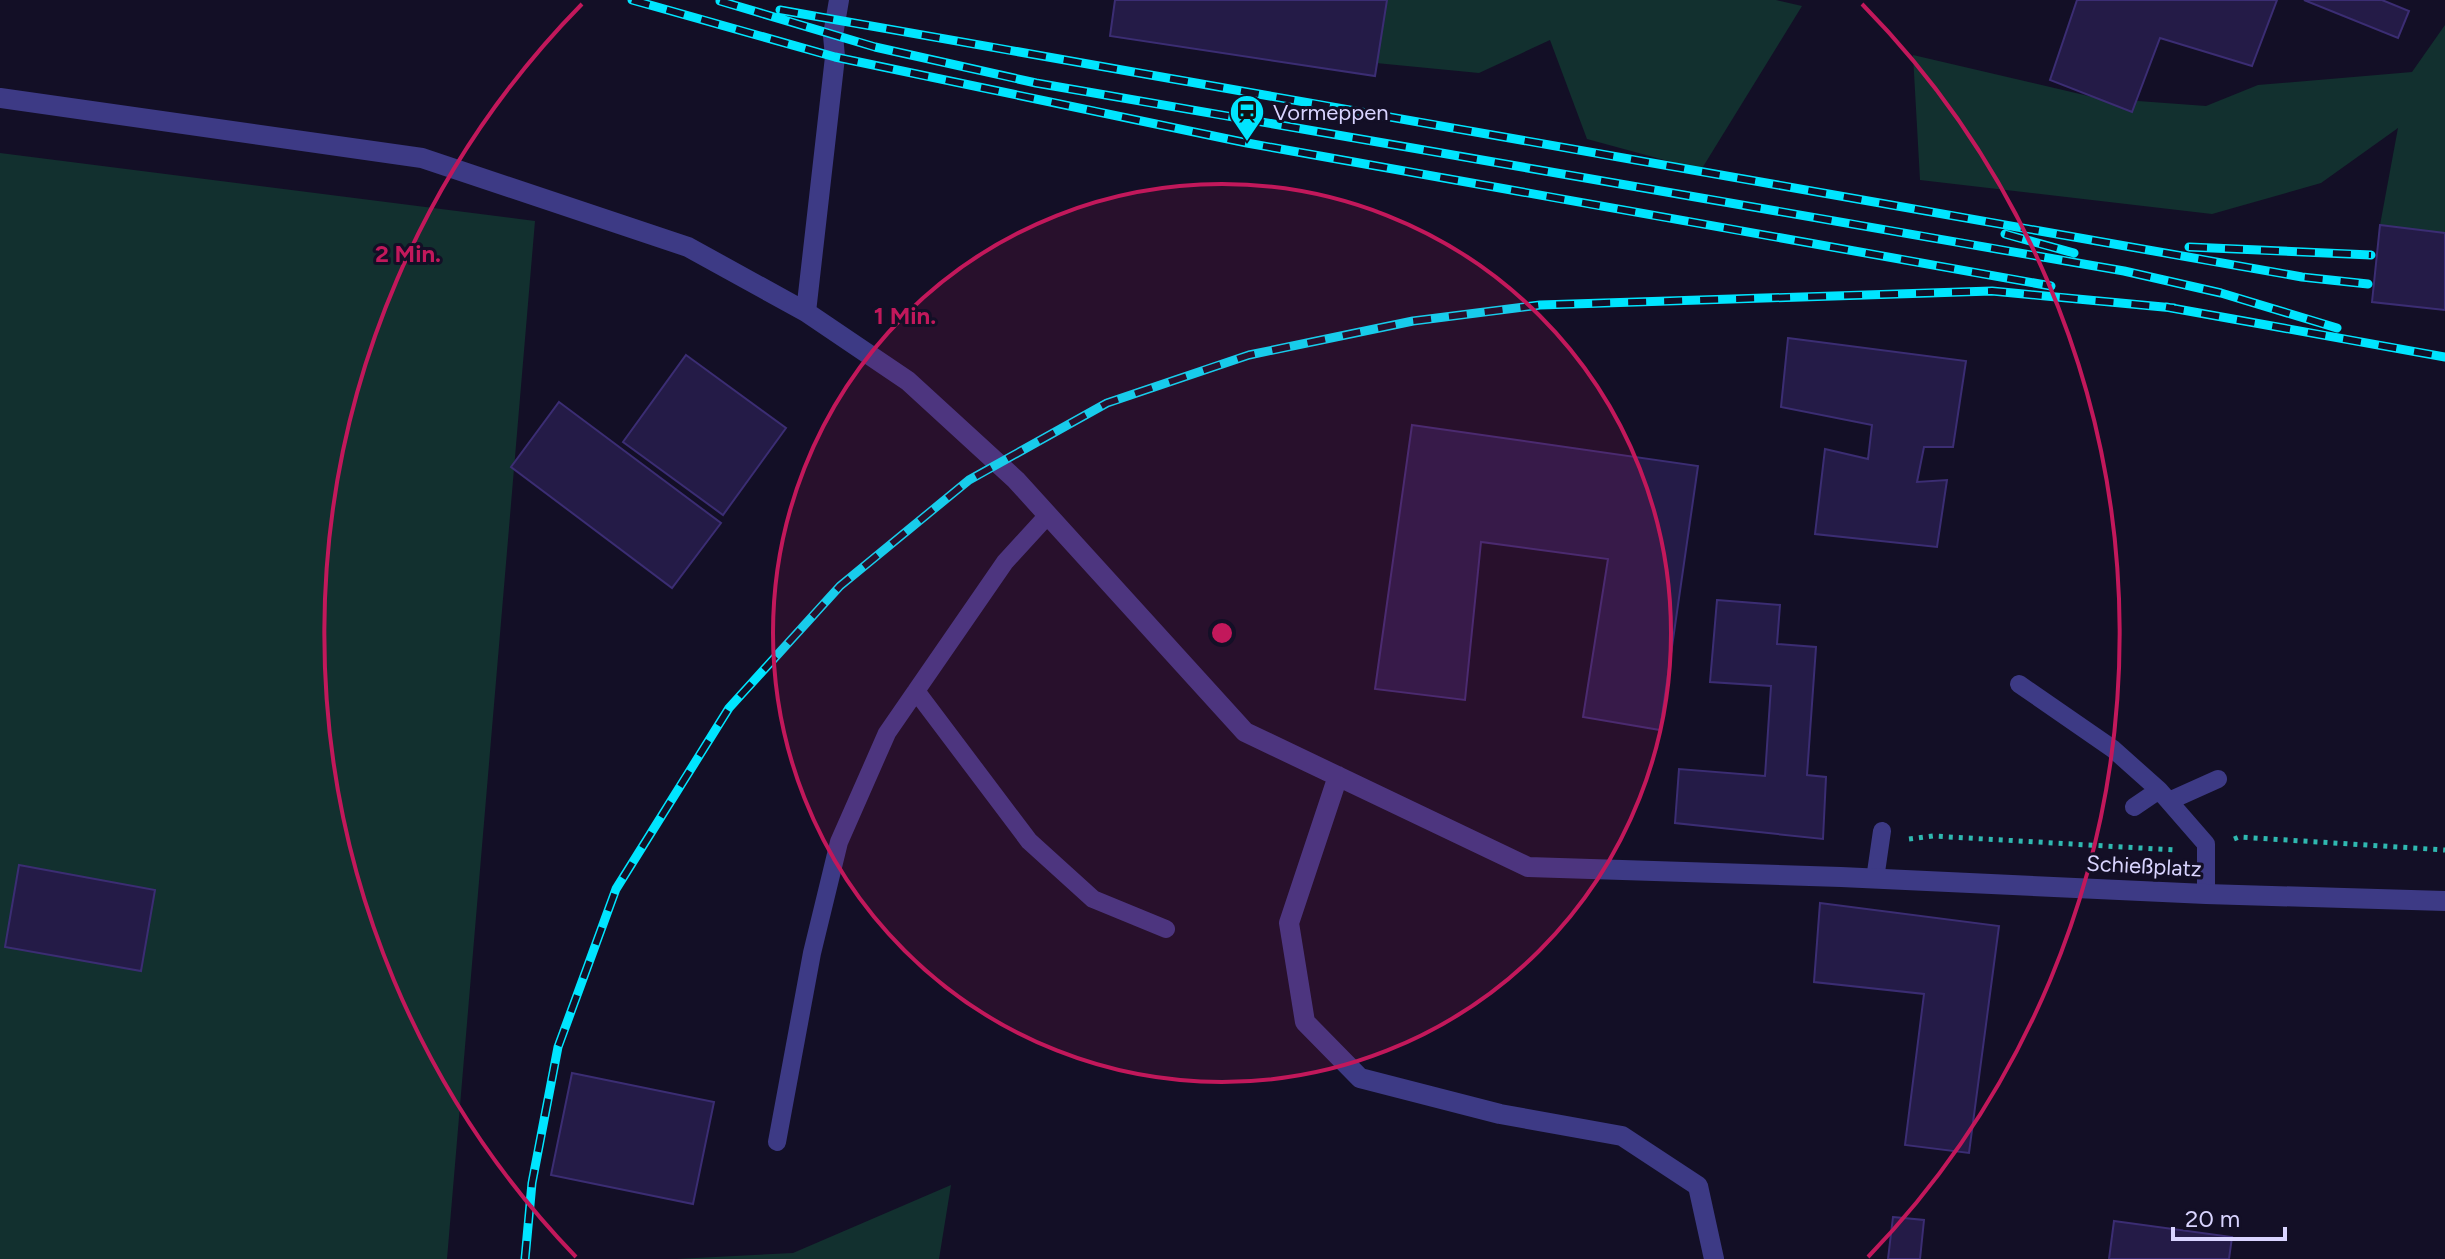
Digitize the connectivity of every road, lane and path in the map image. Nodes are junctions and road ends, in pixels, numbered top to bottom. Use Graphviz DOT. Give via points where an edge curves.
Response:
graph roads {
  1 [pos="839,0"];
  2 [pos="0,98"];
  3 [pos="806,312"];
  4 [pos="1048,515"];
  5 [pos="2019,684"];
  6 [pos="916,691"];
  7 [pos="1338,776"];
  8 [pos="2218,779"];
  9 [pos="2164,796"];
  10 [pos="2134,807"];
  11 [pos="1881,837"];
  12 [pos="2445,850"];
  13 [pos="2207,852"];
  14 [pos="1875,879"];
  15 [pos="2206,894"];
  16 [pos="2445,901"];
  17 [pos="1166,929"];
  18 [pos="777,1142"];
  19 [pos="1714,1259"];
  1 -- 3 [label="street"];
  2 -- 3 [label="street, Schießplatz" via="422,158 688,247"];
  3 -- 4 [label="street, Schießplatz" via="908,381"];
  4 -- 6 [label="lane" via="1005,562"];
  4 -- 7 [label="street, Schießplatz" via="1245,732"];
  5 -- 9 [label="lane" via="2113,749"];
  6 -- 17 [label="lane" via="1029,841 1093,899"];
  6 -- 18 [label="lane" via="887,733 839,842"];
  7 -- 14 [label="street, Schießplatz" via="1528,867"];
  7 -- 19 [label="street" via="1289,923 1305,1022 1360,1078 1500,1114 1622,1136 1698,1186"];
  8 -- 9 [label="lane"];
  9 -- 10 [label="lane"];
  9 -- 13 [label="lane" via="2206,844"];
  11 -- 13 [label="path"];
  11 -- 14 [label="lane"];
  12 -- 13 [label="path" via="2239,837"];
  13 -- 15 [label="lane"];
  14 -- 15 [label="street, Schießplatz"];
  15 -- 16 [label="street, Schießplatz"];
}
